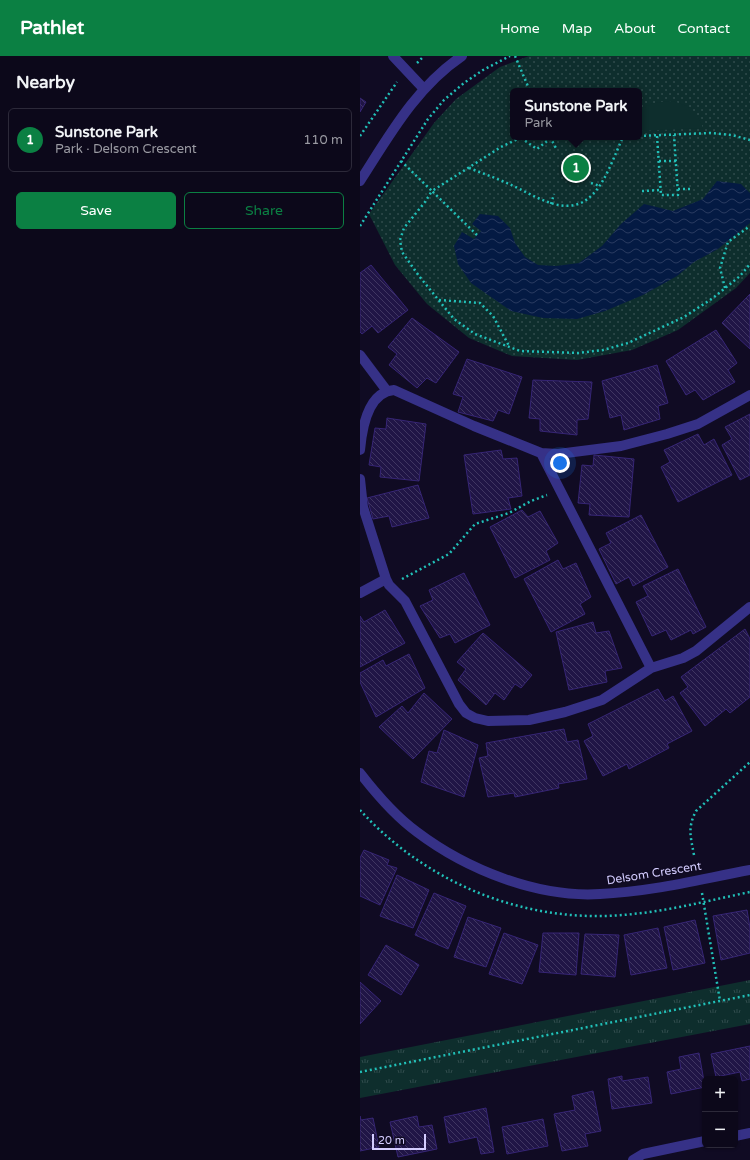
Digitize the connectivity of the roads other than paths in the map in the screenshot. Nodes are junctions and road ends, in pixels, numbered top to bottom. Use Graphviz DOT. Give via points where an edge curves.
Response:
graph roads {
  1 [pos="393,56"];
  2 [pos="462,56"];
  3 [pos="424,89"];
  4 [pos="360,182"];
  5 [pos="360,355"];
  6 [pos="387,391"];
  7 [pos="750,395"];
  8 [pos="360,450"];
  9 [pos="541,453"];
  10 [pos="360,479"];
  11 [pos="388,582"];
  12 [pos="360,593"];
  13 [pos="750,606"];
  14 [pos="651,668"];
  15 [pos="360,773"];
  16 [pos="750,870"];
  17 [pos="750,1133"];
  18 [pos="738,1135"];
  19 [pos="702,1142"];
  20 [pos="633,1160"];
  1 -- 3 [label="street"];
  2 -- 3 [label="street"];
  3 -- 4 [label="street" via="396,125"];
  5 -- 6 [label="street"];
  6 -- 8 [label="street" via="380,395 367,415"];
  6 -- 9 [label="street" via="394,390"];
  7 -- 9 [label="street" via="698,424 667,434 614,447 558,454"];
  9 -- 14 [label="street"];
  10 -- 11 [label="street" via="363,507"];
  11 -- 12 [label="street"];
  11 -- 14 [label="street" via="405,601 459,704 475,718 488,721 529,720 565,712 602,700"];
  13 -- 14 [label="street" via="696,651"];
  15 -- 16 [label="street, Delsom Crescent" via="387,806 415,832 446,853 487,872 524,885 566,893 632,892"];
  17 -- 18 [label="street"];
  19 -- 20 [label="street" via="643,1154"];
}
